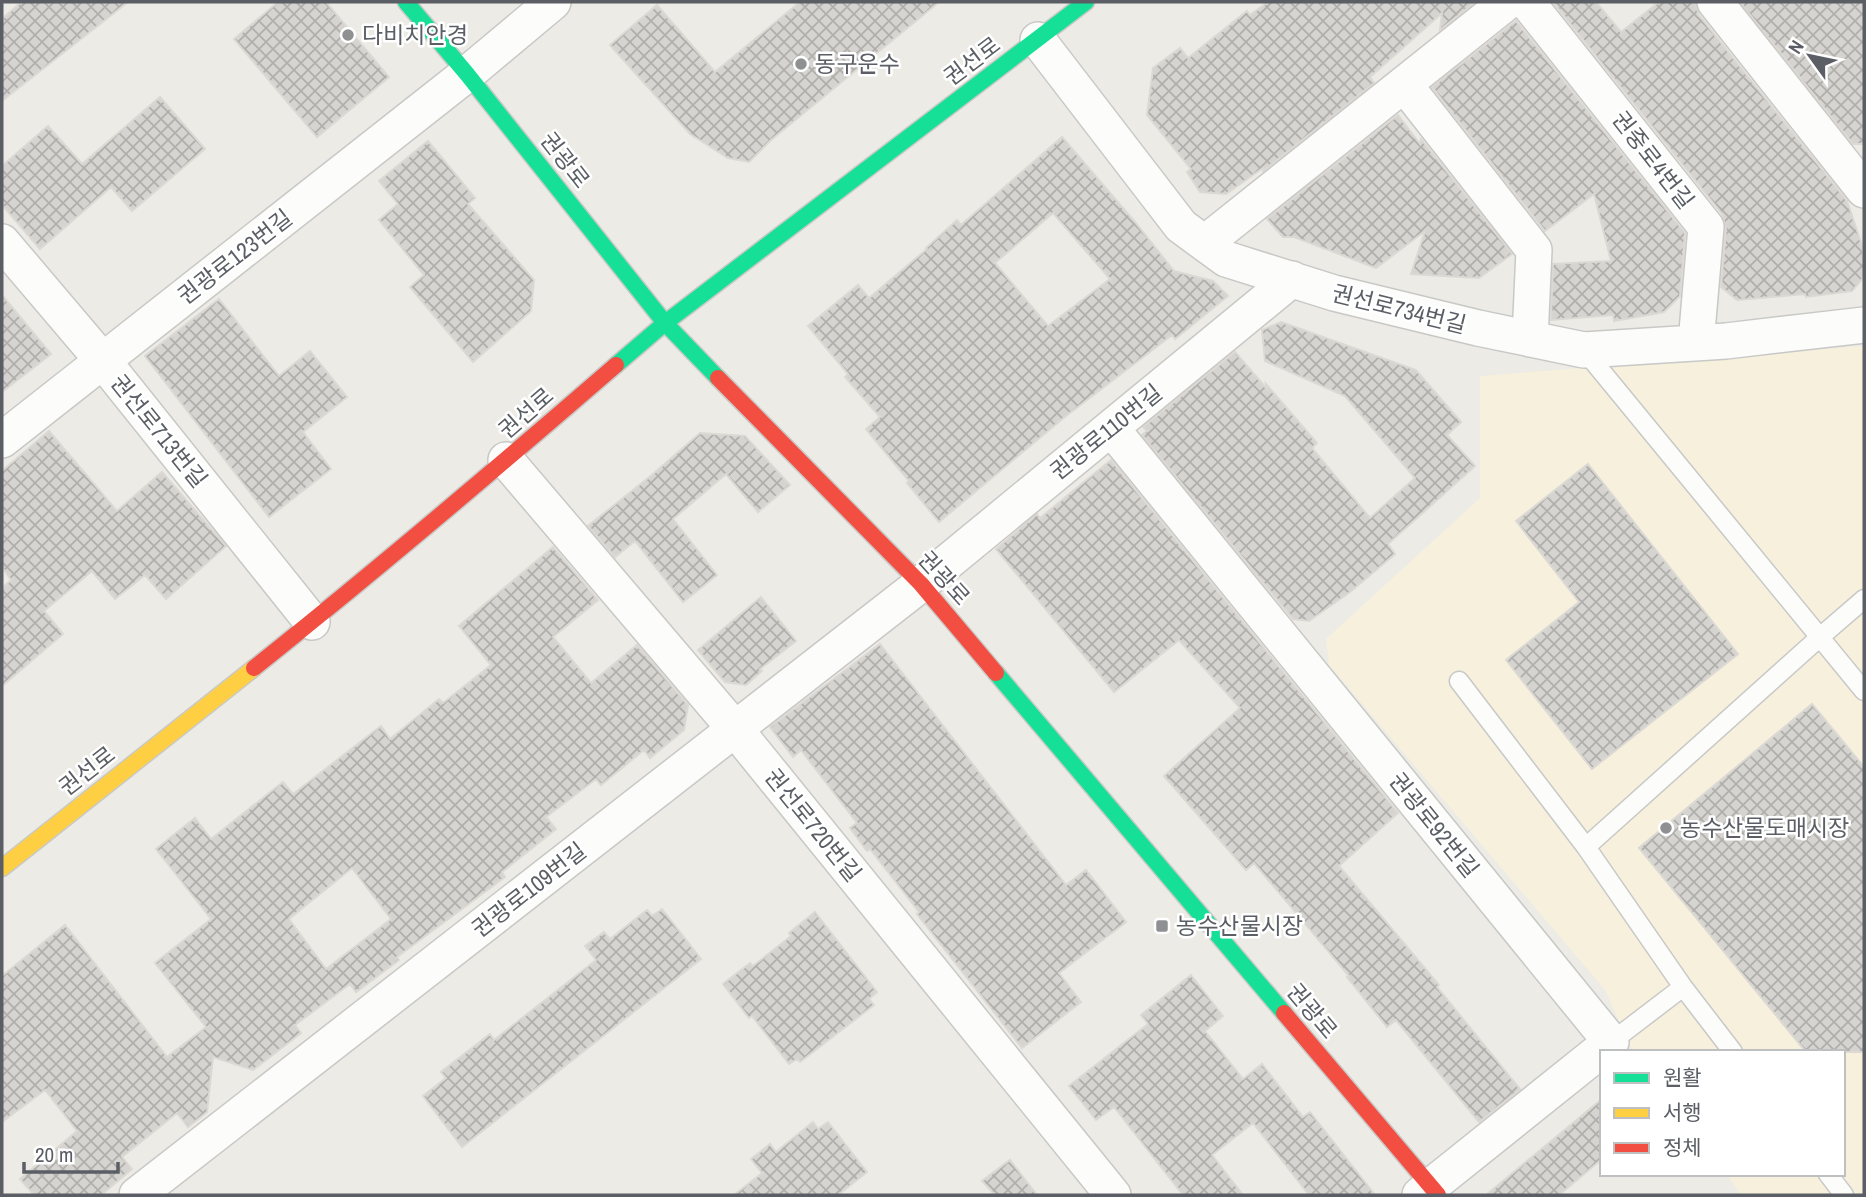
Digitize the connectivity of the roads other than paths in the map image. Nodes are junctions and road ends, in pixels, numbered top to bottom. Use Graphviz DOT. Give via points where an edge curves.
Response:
graph roads {
  1 [pos="406,2"];
  2 [pos="554,2"];
  3 [pos="1086,2"];
  4 [pos="1507,2"];
  5 [pos="1527,2"];
  6 [pos="1715,2"];
  7 [pos="1038,40"];
  8 [pos="467,74"];
  9 [pos="1404,84"];
  10 [pos="1864,190"];
  11 [pos="2,242"];
  12 [pos="1205,243"];
  13 [pos="1292,279"];
  14 [pos="665,323"];
  15 [pos="1864,325"];
  16 [pos="1530,339"];
  17 [pos="1696,343"];
  18 [pos="1584,351"];
  19 [pos="103,361"];
  20 [pos="1111,428"];
  21 [pos="2,440"];
  22 [pos="506,460"];
  23 [pos="921,584"];
  24 [pos="1864,599"];
  25 [pos="312,622"];
  26 [pos="1820,637"];
  27 [pos="1459,681"];
  28 [pos="1864,691"];
  29 [pos="735,729"];
  30 [pos="1586,847"];
  31 [pos="2,868"];
  32 [pos="1683,987"];
  33 [pos="1611,1042"];
  34 [pos="1601,1050"];
  35 [pos="1731,1050"];
  36 [pos="1600,1051"];
  37 [pos="1830,1176"];
  38 [pos="1430,1192"];
  39 [pos="137,1195"];
  40 [pos="1113,1195"];
  41 [pos="1844,1195"];
  1 -- 8 [label="street, 권광로"];
  2 -- 8 [label="street, 권광로123번길"];
  3 -- 7 [label="street, 권선로"];
  4 -- 9 [label="street"];
  5 -- 17 [label="street, 권중로4번길" via="1706,227"];
  6 -- 10 [label="street"];
  7 -- 12 [label="street, 권선로734번길" via="1181,226"];
  7 -- 14 [label="street, 권선로"];
  8 -- 14 [label="street, 권광로"];
  8 -- 19 [label="street, 권광로123번길"];
  9 -- 12 [label="street"];
  9 -- 16 [label="street" via="1534,250"];
  11 -- 19 [label="street, 권선로713번길"];
  12 -- 13 [label="street, 권선로734번길" via="1226,259"];
  13 -- 16 [label="street, 권선로734번길"];
  13 -- 20 [label="street, 권광로110번길"];
  14 -- 22 [label="street, 권선로"];
  14 -- 23 [label="street, 권광로"];
  15 -- 17 [label="street, 권선로734번길"];
  16 -- 18 [label="street, 권선로734번길"];
  17 -- 18 [label="street, 권선로734번길"];
  18 -- 26 [label="lane"];
  19 -- 21 [label="street, 권광로123번길"];
  19 -- 25 [label="street, 권선로713번길"];
  20 -- 23 [label="street, 권광로110번길"];
  20 -- 33 [label="street, 권광로92번길"];
  22 -- 25 [label="street, 권선로"];
  22 -- 29 [label="street, 권선로720번길"];
  23 -- 29 [label="street, 권광로109번길"];
  23 -- 38 [label="street, 권광로"];
  24 -- 26 [label="lane"];
  25 -- 31 [label="street, 권선로"];
  26 -- 28 [label="lane"];
  26 -- 30 [label="lane"];
  27 -- 30 [label="lane"];
  29 -- 39 [label="street, 권광로109번길"];
  29 -- 40 [label="street, 권선로720번길"];
  30 -- 32 [label="lane"];
  32 -- 33 [label="lane"];
  32 -- 35 [label="lane"];
  33 -- 34 [label="street"];
  36 -- 38 [label="street"];
  37 -- 41 [label="lane"];
}
